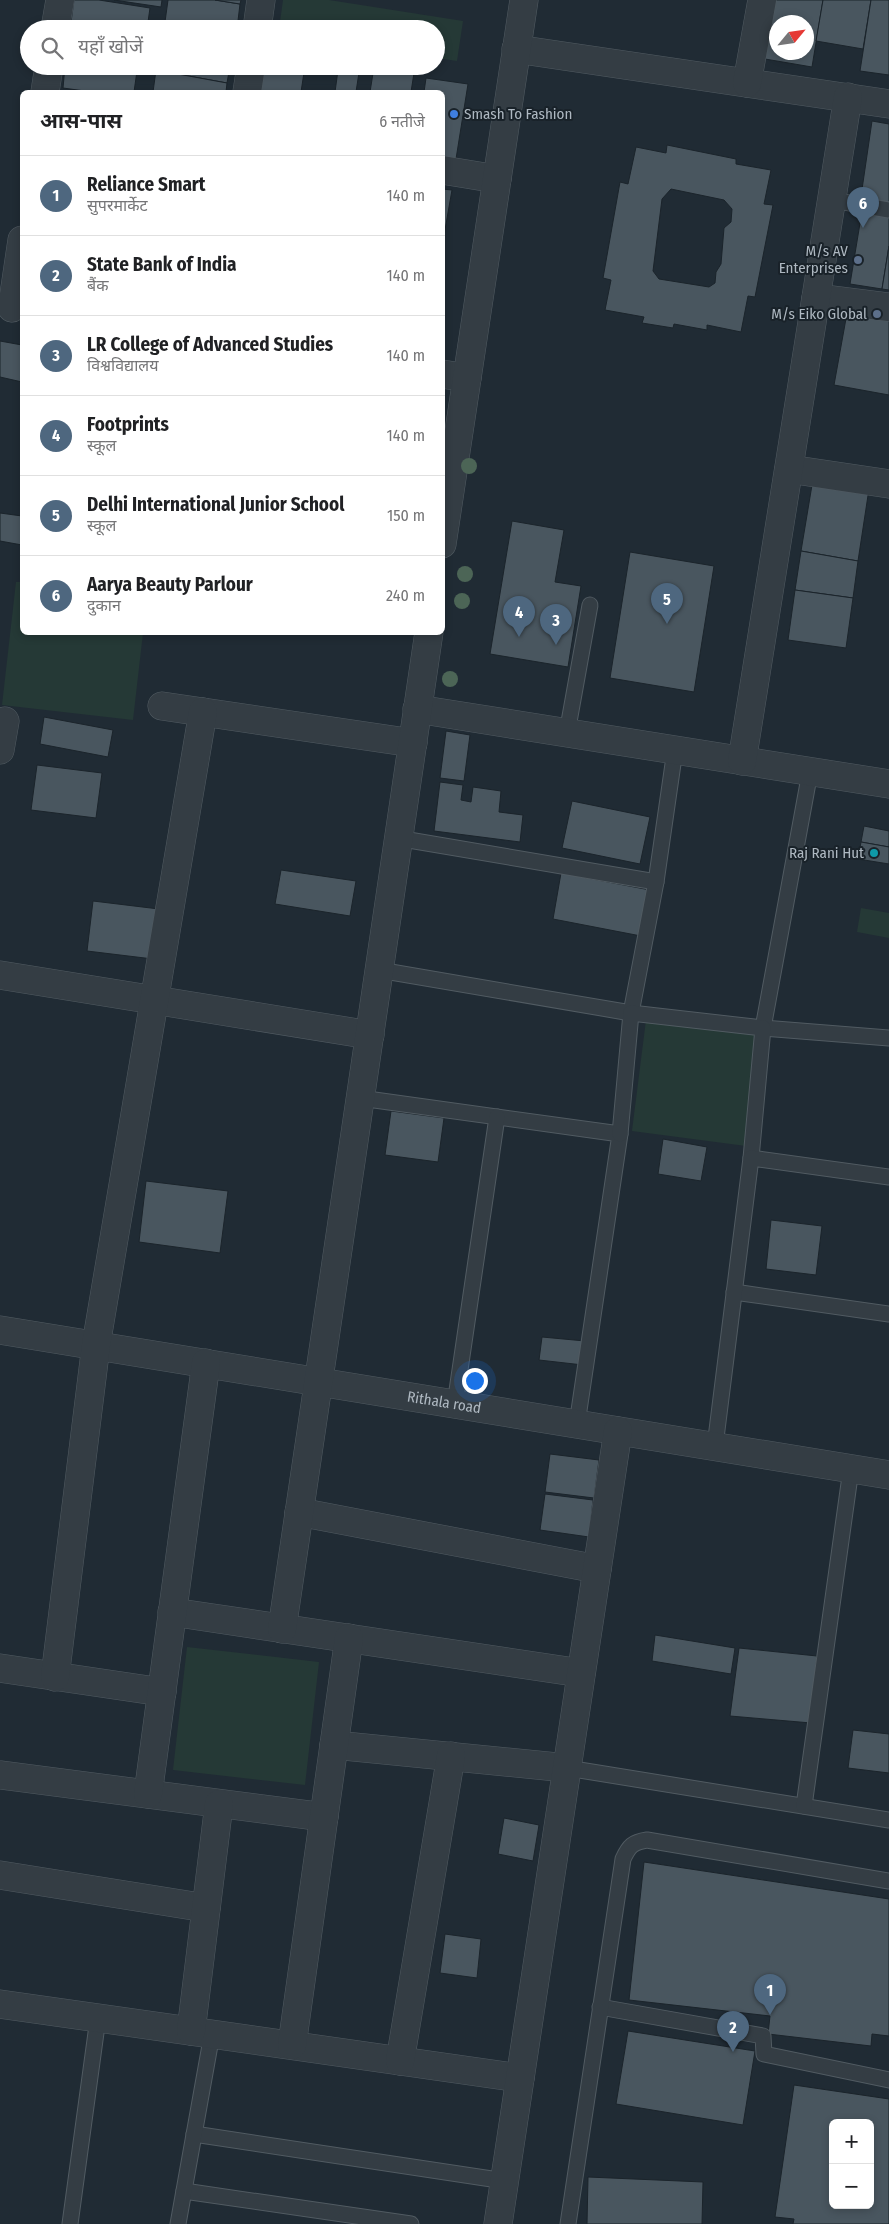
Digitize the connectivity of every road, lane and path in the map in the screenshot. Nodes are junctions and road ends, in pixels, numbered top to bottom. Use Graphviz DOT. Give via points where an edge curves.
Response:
graph roads {
  1 [pos="60,0"];
  2 [pos="261,0"];
  3 [pos="524,0"];
  4 [pos="762,0"];
  5 [pos="57,20"];
  6 [pos="258,20"];
  7 [pos="516,49"];
  8 [pos="48,75"];
  9 [pos="250,75"];
  10 [pos="747,83"];
  11 [pos="45,90"];
  12 [pos="248,90"];
  13 [pos="848,97"];
  14 [pos="889,104"];
  15 [pos="445,170"];
  16 [pos="497,179"];
  17 [pos="832,200"];
  18 [pos="889,210"];
  19 [pos="20,254"];
  20 [pos="816,298"];
  21 [pos="889,307"];
  22 [pos="12,308"];
  23 [pos="455,376"];
  24 [pos="789,469"];
  25 [pos="889,484"];
  26 [pos="445,505"];
  27 [pos="590,605"];
  28 [pos="429,635"];
  29 [pos="162,706"];
  30 [pos="417,709"];
  31 [pos="203,712"];
  32 [pos="5,721"];
  33 [pos="567,733"];
  34 [pos="413,743"];
  35 [pos="0,750"];
  36 [pos="675,750"];
  37 [pos="742,761"];
  38 [pos="810,772"];
  39 [pos="889,784"];
  40 [pos="397,838"];
  41 [pos="656,882"];
  42 [pos="379,970"];
  43 [pos="0,975"];
  44 [pos="154,1000"];
  45 [pos="632,1012"];
  46 [pos="763,1028"];
  47 [pos="370,1034"];
  48 [pos="889,1037"];
  49 [pos="360,1098"];
  50 [pos="497,1117"];
  51 [pos="620,1134"];
  52 [pos="751,1158"];
  53 [pos="889,1176"];
  54 [pos="734,1292"];
  55 [pos="889,1314"];
  56 [pos="0,1330"];
  57 [pos="96,1345"];
  58 [pos="206,1363"];
  59 [pos="318,1382"];
  60 [pos="455,1404"];
  61 [pos="577,1424"];
  62 [pos="618,1431"];
  63 [pos="715,1446"];
  64 [pos="851,1468"];
  65 [pos="889,1475"];
  66 [pos="299,1512"];
  67 [pos="597,1570"];
  68 [pos="172,1612"];
  69 [pos="282,1629"];
  70 [pos="349,1638"];
  71 [pos="0,1668"];
  72 [pos="581,1673"];
  73 [pos="55,1676"];
  74 [pos="162,1692"];
  75 [pos="334,1744"];
  76 [pos="451,1756"];
  77 [pos="567,1768"];
  78 [pos="0,1775"];
  79 [pos="148,1794"];
  80 [pos="219,1804"];
  81 [pos="804,1806"];
  82 [pos="324,1817"];
  83 [pos="889,1820"];
  84 [pos="0,1875"];
  85 [pos="889,1881"];
  86 [pos="206,1908"];
  87 [pos="0,2004"];
  88 [pos="600,2007"];
  89 [pos="98,2018"];
  90 [pos="202,2033"];
  91 [pos="292,2045"];
  92 [pos="400,2061"];
  93 [pos="520,2078"];
  94 [pos="889,2080"];
  95 [pos="194,2134"];
  96 [pos="504,2181"];
  97 [pos="184,2191"];
  98 [pos="70,2224"];
  99 [pos="178,2224"];
  100 [pos="411,2224"];
  101 [pos="498,2224"];
  102 [pos="568,2224"];
  1 -- 5 [label="street"];
  2 -- 6 [label="street"];
  3 -- 7 [label="street"];
  4 -- 10 [label="street"];
  7 -- 10 [label="street"];
  7 -- 16 [label="street"];
  8 -- 11 [label="street"];
  9 -- 12 [label="street"];
  10 -- 13 [label="street"];
  13 -- 14 [label="street"];
  13 -- 17 [label="street"];
  15 -- 16 [label="street"];
  16 -- 23 [label="street"];
  17 -- 18 [label="lane"];
  17 -- 20 [label="street"];
  19 -- 22 [label="street"];
  20 -- 21 [label="street"];
  20 -- 24 [label="street"];
  23 -- 26 [label="street"];
  24 -- 25 [label="street"];
  24 -- 37 [label="street"];
  27 -- 33 [label="lane"];
  28 -- 30 [label="street"];
  29 -- 31 [label="street"];
  30 -- 33 [label="street"];
  30 -- 34 [label="street"];
  31 -- 34 [label="street"];
  31 -- 44 [label="street"];
  32 -- 35 [label="street"];
  33 -- 36 [label="street"];
  34 -- 40 [label="street"];
  36 -- 37 [label="street"];
  36 -- 41 [label="lane"];
  37 -- 38 [label="street"];
  38 -- 39 [label="street"];
  38 -- 46 [label="lane"];
  40 -- 41 [label="lane"];
  40 -- 42 [label="street"];
  41 -- 45 [label="lane"];
  42 -- 45 [label="lane"];
  42 -- 47 [label="street"];
  43 -- 44 [label="street"];
  44 -- 47 [label="street"];
  44 -- 57 [label="street"];
  45 -- 46 [label="lane"];
  45 -- 51 [label="lane"];
  46 -- 48 [label="lane"];
  46 -- 52 [label="lane"];
  47 -- 49 [label="street"];
  49 -- 50 [label="lane"];
  49 -- 59 [label="street"];
  50 -- 51 [label="lane"];
  50 -- 60 [label="lane"];
  51 -- 61 [label="lane"];
  52 -- 53 [label="lane"];
  52 -- 54 [label="lane"];
  54 -- 55 [label="lane"];
  54 -- 63 [label="lane"];
  56 -- 57 [label="street, Rithala road"];
  57 -- 58 [label="street, Rithala road"];
  57 -- 73 [label="street"];
  58 -- 59 [label="street, Rithala road"];
  58 -- 68 [label="street"];
  59 -- 60 [label="street, Rithala road"];
  59 -- 66 [label="street"];
  60 -- 61 [label="street, Rithala road"];
  61 -- 62 [label="street, Rithala road"];
  62 -- 63 [label="street, Rithala road"];
  62 -- 67 [label="street"];
  63 -- 64 [label="street, Rithala road"];
  64 -- 65 [label="street, Rithala road"];
  64 -- 81 [label="lane"];
  66 -- 67 [label="street"];
  66 -- 69 [label="street"];
  67 -- 72 [label="street"];
  68 -- 69 [label="street"];
  68 -- 74 [label="street"];
  69 -- 70 [label="street"];
  70 -- 72 [label="street"];
  70 -- 75 [label="street"];
  71 -- 73 [label="street"];
  72 -- 77 [label="street"];
  73 -- 74 [label="street"];
  74 -- 79 [label="street"];
  75 -- 76 [label="street"];
  75 -- 82 [label="street"];
  76 -- 77 [label="street"];
  76 -- 92 [label="street"];
  77 -- 81 [label="lane"];
  77 -- 93 [label="street"];
  78 -- 79 [label="street"];
  79 -- 80 [label="street"];
  80 -- 82 [label="street"];
  80 -- 86 [label="street"];
  81 -- 83 [label="lane"];
  82 -- 91 [label="street"];
  84 -- 86 [label="street"];
  85 -- 88 [label="lane" via="647,1840 628,1846 623,1858"];
  86 -- 90 [label="street"];
  87 -- 89 [label="street"];
  88 -- 94 [label="lane" via="763,2036 764,2054"];
  88 -- 102 [label="lane"];
  89 -- 90 [label="street"];
  89 -- 98 [label="lane"];
  90 -- 91 [label="street"];
  90 -- 95 [label="lane"];
  91 -- 92 [label="street"];
  92 -- 93 [label="street"];
  93 -- 96 [label="street"];
  95 -- 96 [label="lane"];
  95 -- 97 [label="lane"];
  96 -- 101 [label="street"];
  97 -- 99 [label="lane"];
  97 -- 100 [label="lane"];
}
